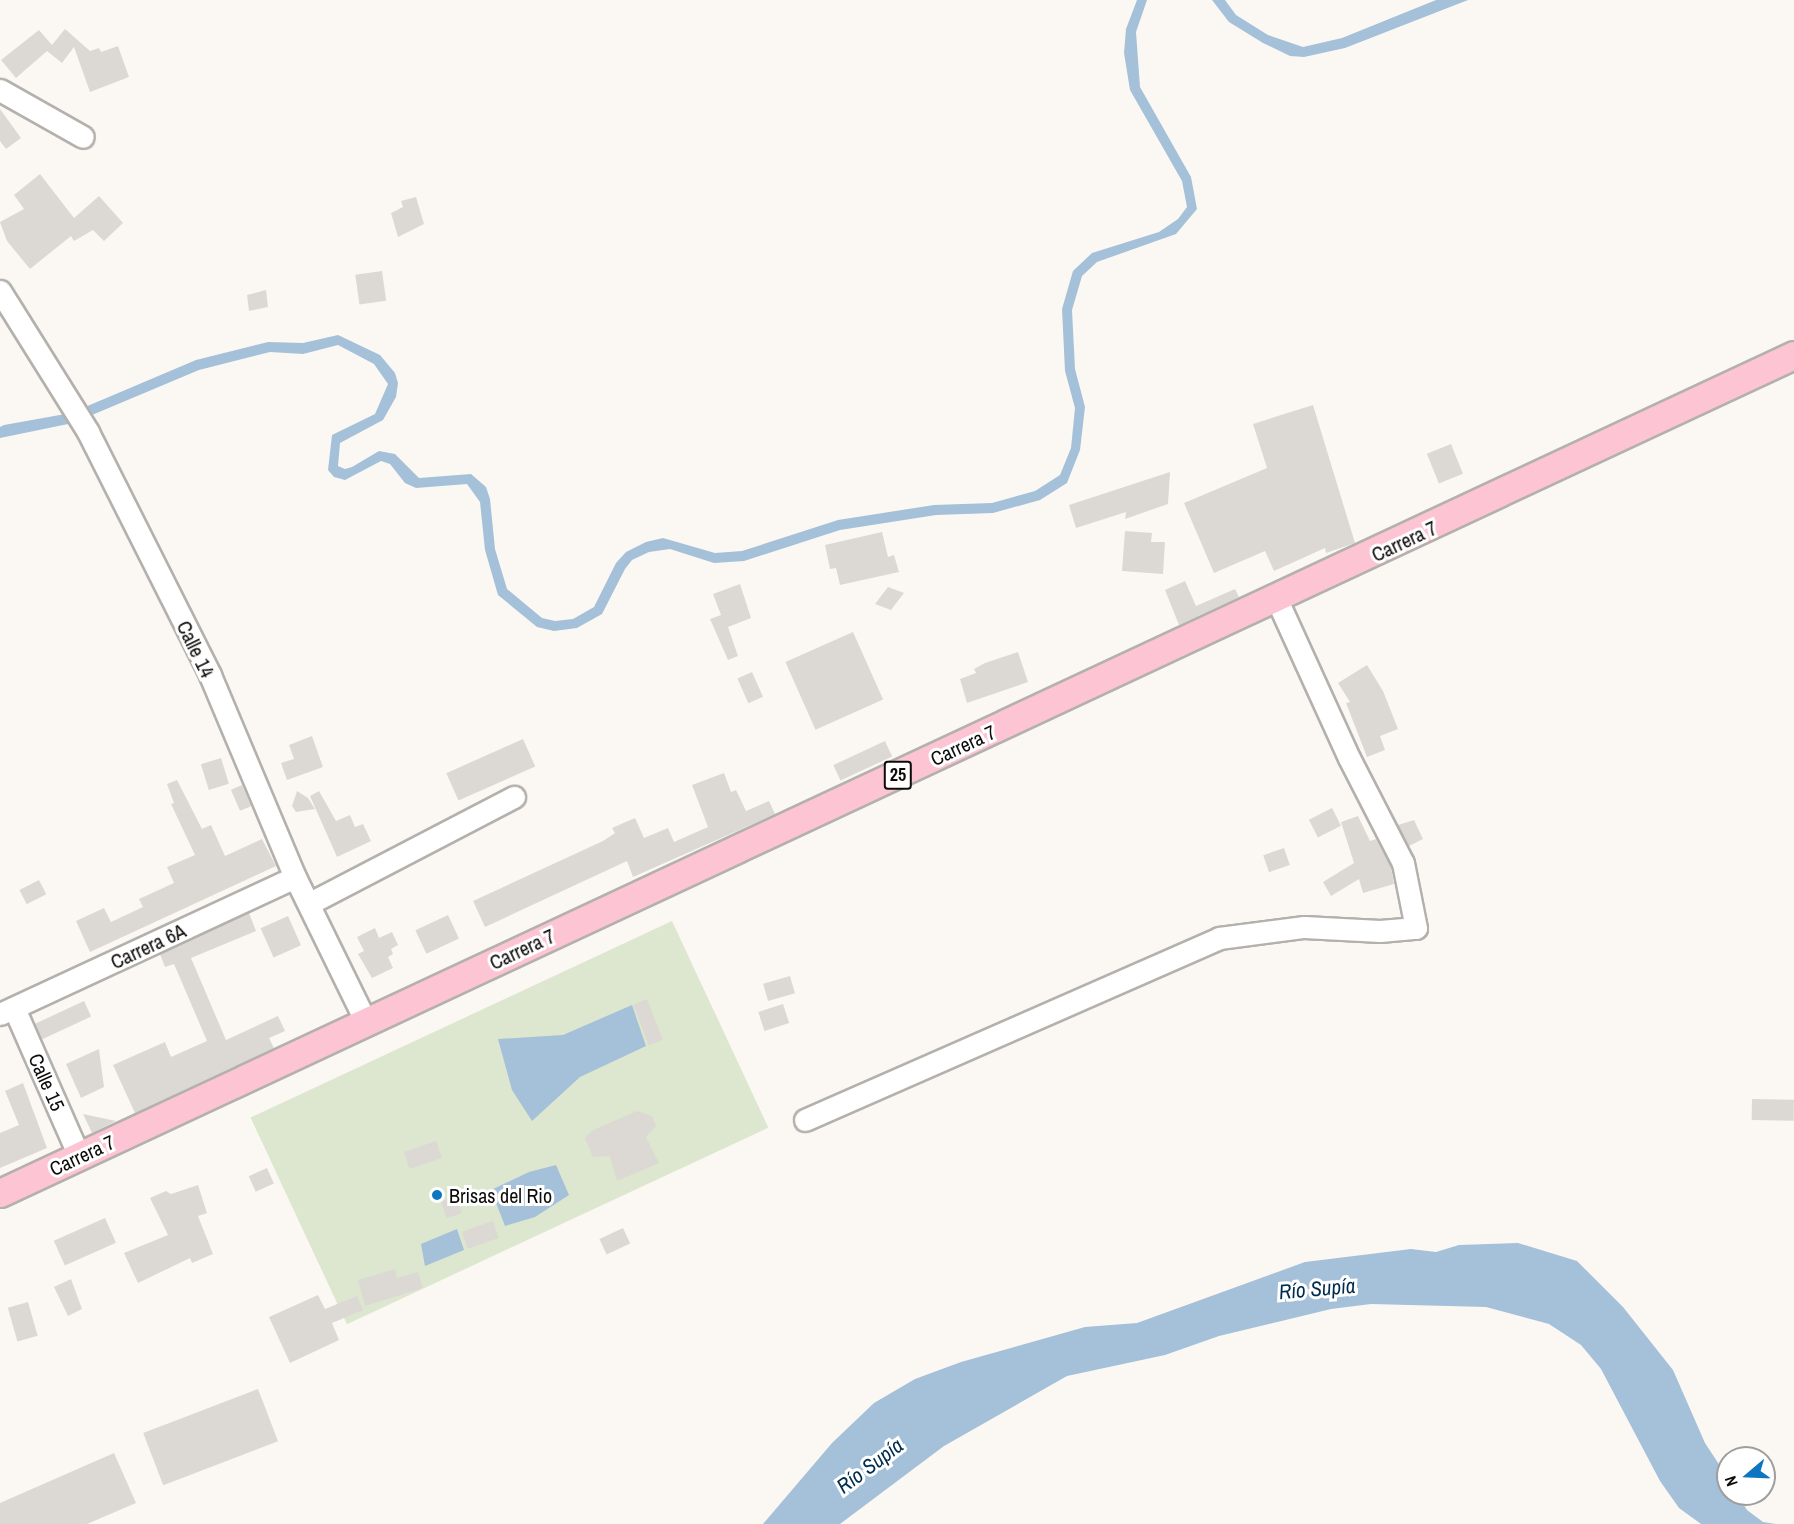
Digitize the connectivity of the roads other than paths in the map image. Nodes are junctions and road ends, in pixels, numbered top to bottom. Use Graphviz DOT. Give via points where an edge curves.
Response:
graph roads {
  1 [pos="0,90"];
  2 [pos="83,138"];
  3 [pos="0,291"];
  4 [pos="1794,355"];
  5 [pos="1277,600"];
  6 [pos="514,797"];
  7 [pos="296,877"];
  8 [pos="310,903"];
  9 [pos="7,1011"];
  10 [pos="366,1022"];
  11 [pos="805,1120"];
  12 [pos="79,1156"];
  13 [pos="0,1193"];
  1 -- 2 [label="street"];
  3 -- 7 [label="street, Calle 14" via="88,432 210,675"];
  4 -- 5 [label="main road, Carrera 7 / 25"];
  5 -- 10 [label="main road, Carrera 7 / 25"];
  5 -- 11 [label="street" via="1349,758 1403,863 1416,928 1380,931 1304,927 1219,939"];
  6 -- 8 [label="street"];
  7 -- 8 [label="street, Calle 14"];
  7 -- 9 [label="street, Carrera 6A"];
  8 -- 10 [label="street, Calle 14"];
  9 -- 12 [label="street, Calle 15"];
  10 -- 12 [label="main road, Carrera 7 / 25"];
  12 -- 13 [label="main road, Carrera 7 / 25"];
}
